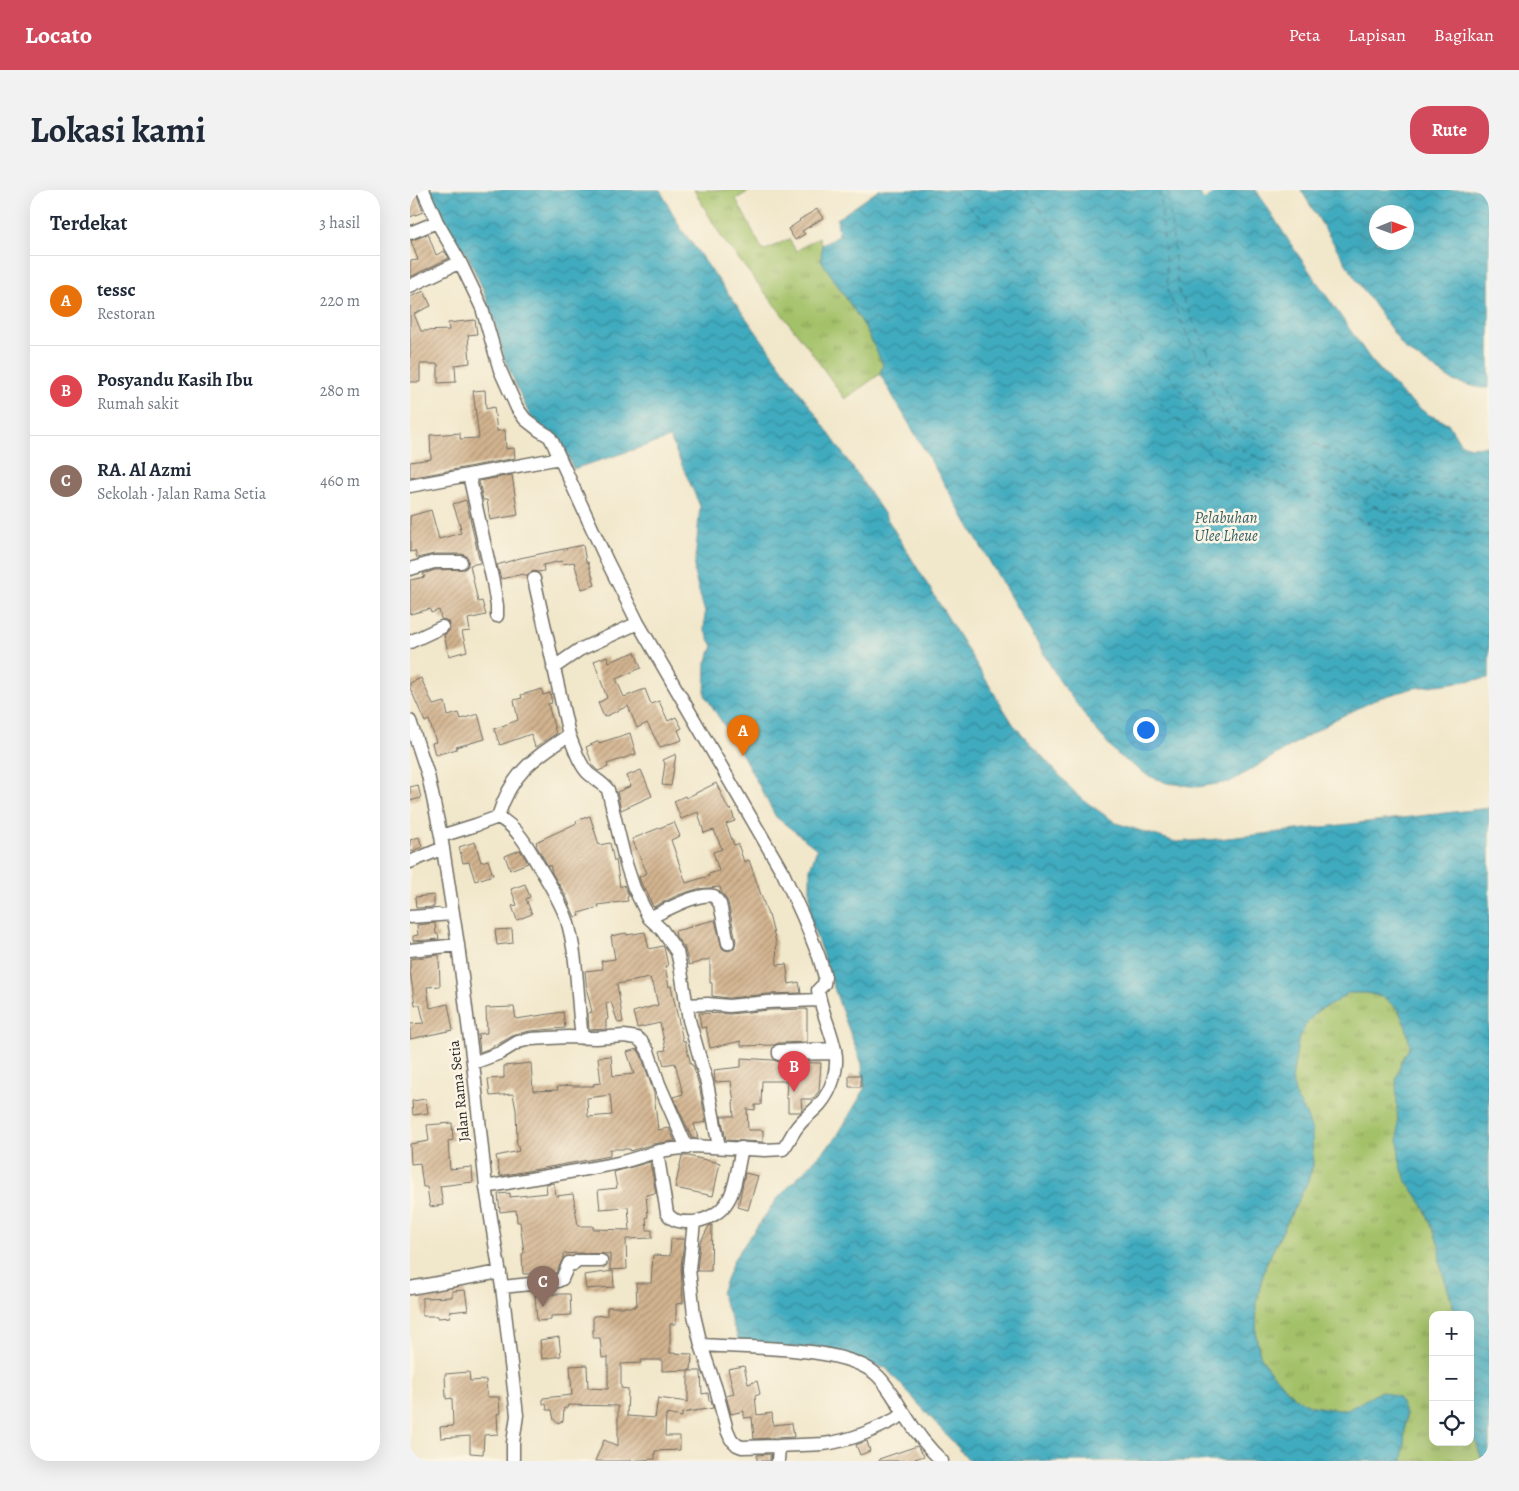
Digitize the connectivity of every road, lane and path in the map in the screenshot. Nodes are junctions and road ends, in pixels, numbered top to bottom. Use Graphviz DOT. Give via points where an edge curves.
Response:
graph roads {
  1 [pos="423,190"];
  2 [pos="437,222"];
  3 [pos="410,233"];
  4 [pos="460,262"];
  5 [pos="410,286"];
  6 [pos="560,458"];
  7 [pos="469,475"];
  8 [pos="410,486"];
  9 [pos="461,562"];
  10 [pos="410,569"];
  11 [pos="534,579"];
  12 [pos="498,616"];
  13 [pos="638,623"];
  14 [pos="442,626"];
  15 [pos="410,642"];
  16 [pos="554,668"];
  17 [pos="410,721"];
  18 [pos="569,735"];
  19 [pos="498,817"];
  20 [pos="442,842"];
  21 [pos="410,862"];
  22 [pos="453,914"];
  23 [pos="410,917"];
  24 [pos="649,918"];
  25 [pos="728,943"];
  26 [pos="458,945"];
  27 [pos="410,950"];
  28 [pos="820,1000"];
  29 [pos="686,1005"];
  30 [pos="582,1038"];
  31 [pos="473,1063"];
  32 [pos="719,1146"];
  33 [pos="687,1148"];
  34 [pos="742,1148"];
  35 [pos="656,1152"];
  36 [pos="486,1187"];
  37 [pos="694,1222"];
  38 [pos="601,1261"];
  39 [pos="500,1272"];
  40 [pos="502,1287"];
  41 [pos="410,1288"];
  42 [pos="701,1345"];
  43 [pos="904,1414"];
  44 [pos="779,1446"];
  45 [pos="513,1461"];
  46 [pos="778,1461"];
  47 [pos="942,1461"];
  1 -- 2 [label="street"];
  2 -- 3 [label="street"];
  2 -- 4 [label="street"];
  4 -- 5 [label="street"];
  4 -- 6 [label="street" via="482,308 500,370 517,408 525,419 549,436"];
  6 -- 7 [label="street"];
  6 -- 13 [label="street"];
  7 -- 8 [label="street"];
  7 -- 12 [label="street"];
  9 -- 10 [label="street" via="434,562"];
  11 -- 16 [label="street"];
  13 -- 16 [label="street" via="580,650"];
  13 -- 28 [label="street" via="783,873 821,963 825,982 818,990"];
  14 -- 15 [label="street"];
  16 -- 18 [label="street"];
  17 -- 20 [label="street, Jalan Rama Setia" via="428,775"];
  18 -- 19 [label="street" via="518,775 503,800"];
  18 -- 24 [label="street" via="585,770 608,790 630,877"];
  19 -- 20 [label="street"];
  19 -- 30 [label="street" via="524,840 567,919"];
  20 -- 21 [label="street"];
  20 -- 22 [label="street, Jalan Rama Setia"];
  22 -- 23 [label="street"];
  22 -- 26 [label="street, Jalan Rama Setia"];
  24 -- 25 [label="street" via="697,897 714,896 720,904"];
  24 -- 29 [label="street" via="662,930 676,952"];
  26 -- 27 [label="street"];
  26 -- 31 [label="street, Jalan Rama Setia"];
  28 -- 29 [label="street" via="729,1006"];
  28 -- 34 [label="street" via="835,1049 835,1070 830,1088 797,1126 783,1149"];
  29 -- 32 [label="street" via="707,1083"];
  30 -- 31 [label="street" via="531,1039"];
  30 -- 33 [label="street" via="624,1036 642,1042"];
  31 -- 36 [label="street, Jalan Rama Setia"];
  32 -- 33 [label="street"];
  32 -- 34 [label="street"];
  33 -- 35 [label="street"];
  34 -- 37 [label="street" via="728,1202 716,1215"];
  35 -- 36 [label="street" via="618,1163"];
  35 -- 37 [label="street" via="667,1213 675,1220"];
  36 -- 39 [label="street, Jalan Rama Setia"];
  37 -- 42 [label="street" via="689,1269"];
  38 -- 40 [label="street" via="570,1264 558,1281"];
  39 -- 40 [label="street, Jalan Rama Setia"];
  39 -- 41 [label="street"];
  40 -- 45 [label="street, Jalan Rama Setia" via="517,1415"];
  42 -- 43 [label="street" via="812,1351 851,1361 877,1376 889,1388"];
  42 -- 44 [label="street" via="731,1439 748,1448"];
  43 -- 44 [label="street" via="856,1437 823,1444"];
  43 -- 47 [label="street"];
  44 -- 46 [label="street"];
}
